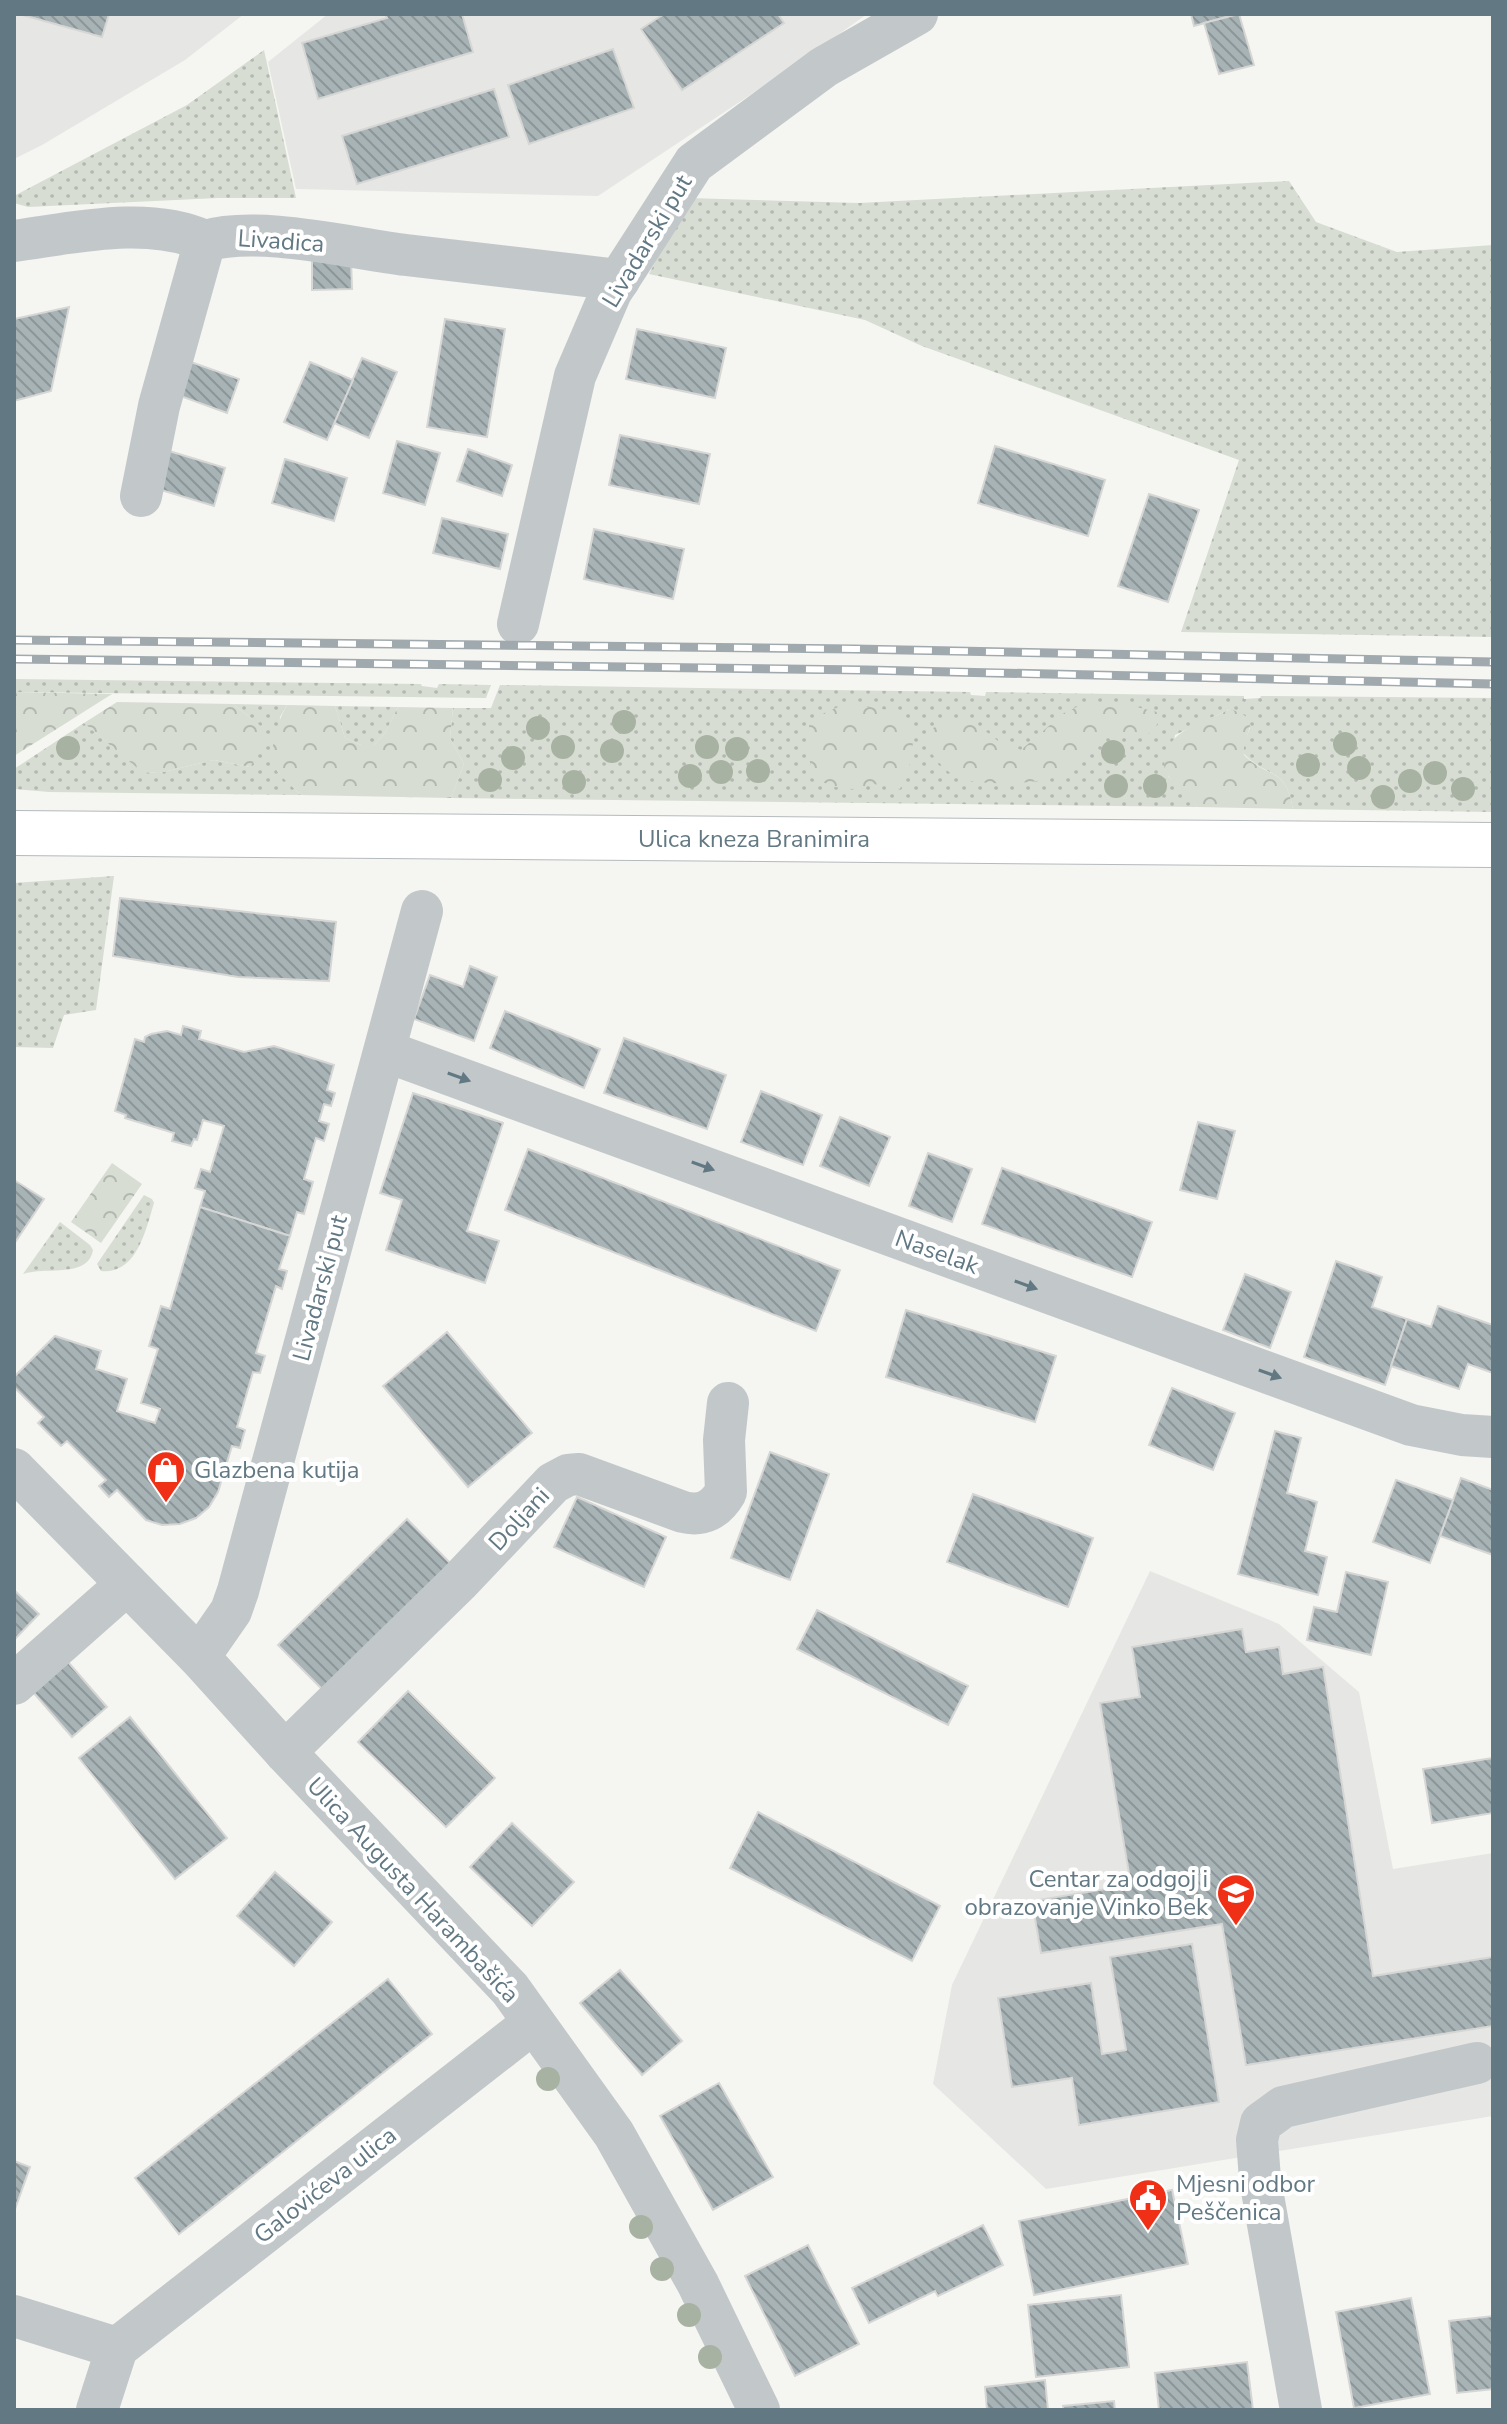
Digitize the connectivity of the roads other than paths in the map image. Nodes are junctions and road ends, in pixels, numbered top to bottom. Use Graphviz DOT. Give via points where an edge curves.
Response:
graph roads {
  1 [pos="917,14"];
  2 [pos="14,241"];
  3 [pos="205,241"];
  4 [pos="619,280"];
  5 [pos="141,496"];
  6 [pos="518,624"];
  7 [pos="14,833"];
  8 [pos="1487,852"];
  9 [pos="422,911"];
  10 [pos="385,1051"];
  11 [pos="728,1403"];
  12 [pos="1493,1437"];
  13 [pos="14,1469"];
  14 [pos="127,1584"];
  15 [pos="199,1657"];
  16 [pos="14,1684"];
  17 [pos="285,1752"];
  18 [pos="533,2023"];
  19 [pos="1477,2063"];
  20 [pos="14,2316"];
  21 [pos="117,2348"];
  22 [pos="97,2410"];
  23 [pos="759,2410"];
  24 [pos="1301,2410"];
  1 -- 4 [label="street, Livadarski put" via="824,67 694,163"];
  2 -- 3 [label="street" via="116,226 189,234"];
  3 -- 4 [label="street, Livadica" via="277,237"];
  3 -- 5 [label="street, Livadica" via="159,406"];
  4 -- 6 [label="street, Livadarski put" via="575,376"];
  7 -- 8 [label="main road, Ulica kneza Branimira"];
  9 -- 10 [label="street, Livadarski put"];
  10 -- 12 [label="street, Naselak, one-way" via="1411,1425"];
  10 -- 15 [label="street, Livadarski put" via="238,1591 231,1611"];
  11 -- 17 [label="street, Doljani" via="726,1492 712,1510 683,1512 579,1474 553,1483"];
  13 -- 14 [label="street, Ulica Augusta Harambašića"];
  14 -- 15 [label="street, Ulica Augusta Harambašića"];
  14 -- 16 [label="street"];
  15 -- 17 [label="street, Ulica Augusta Harambašića"];
  17 -- 18 [label="street, Ulica Augusta Harambašića" via="510,1989"];
  18 -- 21 [label="street, Galovićeva ulica"];
  18 -- 23 [label="street, Ulica Augusta Harambašića" via="614,2134 698,2284"];
  19 -- 24 [label="street" via="1283,2107 1261,2123 1260,2179"];
  20 -- 21 [label="street"];
  21 -- 22 [label="street"];
}
